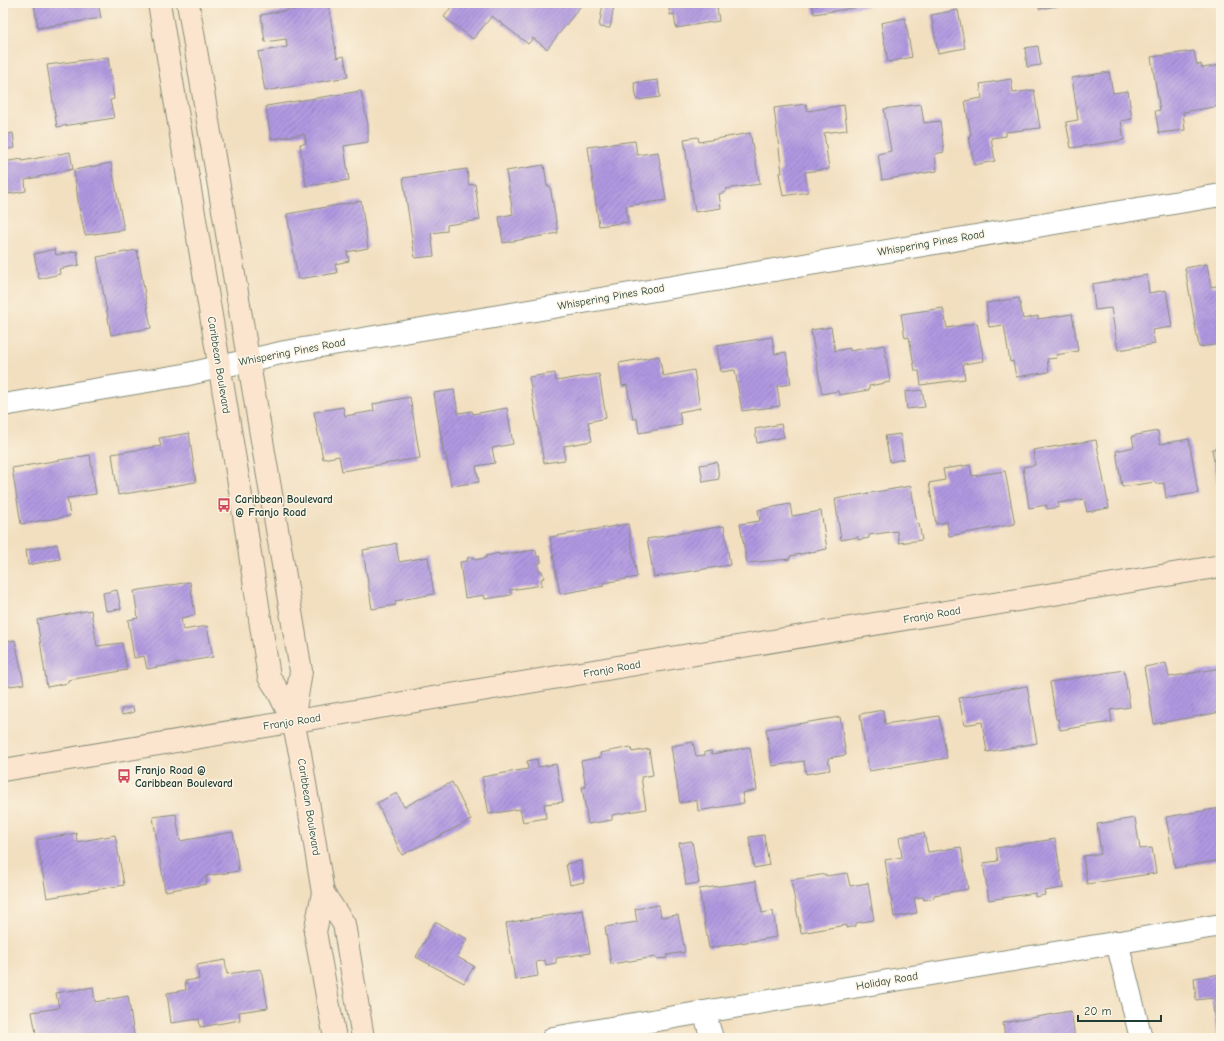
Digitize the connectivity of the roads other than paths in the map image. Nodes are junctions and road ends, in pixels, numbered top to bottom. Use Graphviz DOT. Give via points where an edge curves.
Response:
graph roads {
  1 [pos="159,3"];
  2 [pos="188,3"];
  3 [pos="1221,195"];
  4 [pos="248,360"];
  5 [pos="220,367"];
  6 [pos="3,405"];
  7 [pos="1221,566"];
  8 [pos="293,722"];
  9 [pos="3,770"];
  10 [pos="323,893"];
  11 [pos="1221,925"];
  12 [pos="1117,942"];
  13 [pos="704,1012"];
  14 [pos="335,1038"];
  15 [pos="363,1038"];
  16 [pos="554,1038"];
  17 [pos="712,1038"];
  18 [pos="1141,1038"];
  1 -- 5 [label="street, Caribbean Boulevard"];
  2 -- 4 [label="street, Caribbean Boulevard"];
  3 -- 4 [label="street, Whispering Pines Road" via="293,350"];
  4 -- 5 [label="street, Whispering Pines Road"];
  4 -- 8 [label="street, Caribbean Boulevard" via="301,671"];
  5 -- 6 [label="street, Whispering Pines Road"];
  5 -- 8 [label="street, Caribbean Boulevard" via="269,677"];
  7 -- 8 [label="street, Franjo Road"];
  8 -- 9 [label="street, Franjo Road"];
  8 -- 10 [label="street, Caribbean Boulevard"];
  10 -- 14 [label="street, Caribbean Boulevard" via="315,932"];
  10 -- 15 [label="street, Caribbean Boulevard" via="344,924"];
  11 -- 12 [label="street, Holiday Road"];
  12 -- 13 [label="street, Holiday Road"];
  12 -- 18 [label="street"];
  13 -- 16 [label="street, Holiday Road"];
  13 -- 17 [label="street"];
}
